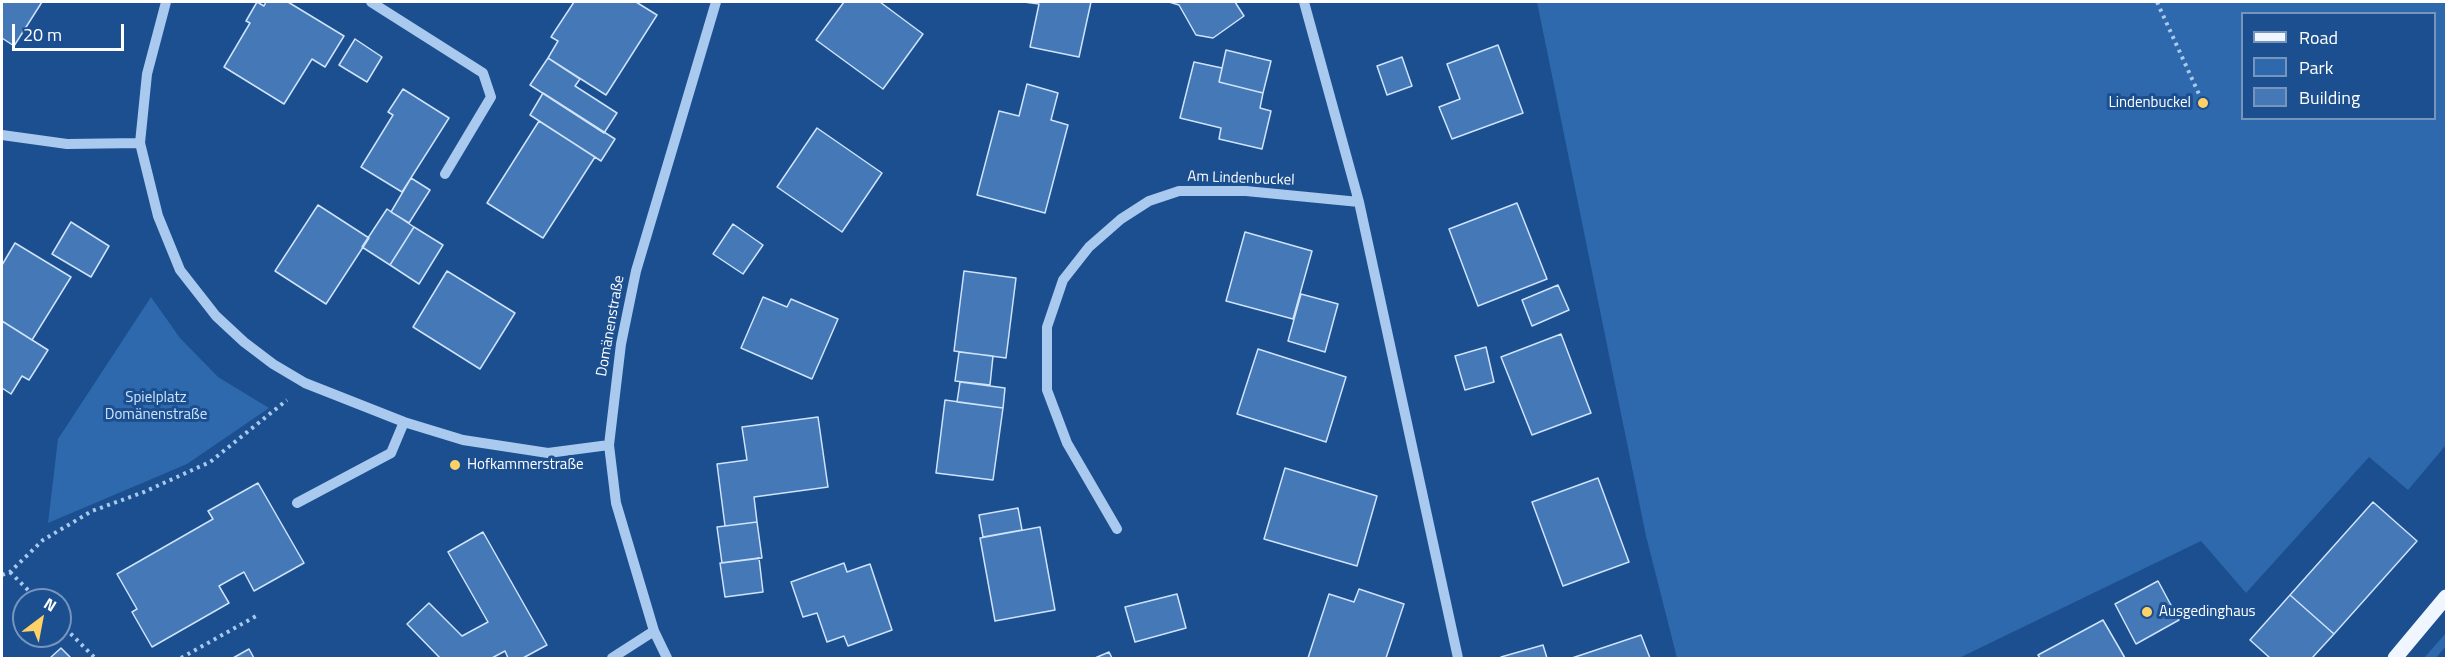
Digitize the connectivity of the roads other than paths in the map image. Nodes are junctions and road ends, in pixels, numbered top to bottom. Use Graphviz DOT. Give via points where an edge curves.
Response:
graph roads {
  1 [pos="166,2"];
  2 [pos="371,2"];
  3 [pos="716,2"];
  4 [pos="1304,2"];
  5 [pos="2,135"];
  6 [pos="140,143"];
  7 [pos="445,174"];
  8 [pos="1359,201"];
  9 [pos="404,422"];
  10 [pos="609,445"];
  11 [pos="297,503"];
  12 [pos="1116,529"];
  13 [pos="2446,597"];
  14 [pos="654,631"];
  15 [pos="612,658"];
  16 [pos="668,658"];
  17 [pos="1458,658"];
  18 [pos="2395,658"];
  1 -- 6 [label="street" via="147,74"];
  2 -- 7 [label="street" via="483,73 491,97"];
  3 -- 10 [label="street, Domänenstraße" via="636,270 621,344"];
  4 -- 8 [label="street"];
  5 -- 6 [label="street" via="67,144"];
  6 -- 9 [label="street" via="158,216 180,270 216,316 243,342 305,383"];
  8 -- 12 [label="street, Am Lindenbuckel" via="1246,191 1179,191 1149,201 1121,219 1089,247 1063,280 1047,327 1047,390 1067,443"];
  8 -- 17 [label="street"];
  9 -- 10 [label="street" via="463,440 548,453"];
  9 -- 11 [label="street" via="391,453"];
  10 -- 14 [label="street, Domänenstraße" via="616,503"];
  13 -- 18 [label="main road"];
  14 -- 15 [label="street"];
  14 -- 16 [label="street, Domänenstraße"];
}
